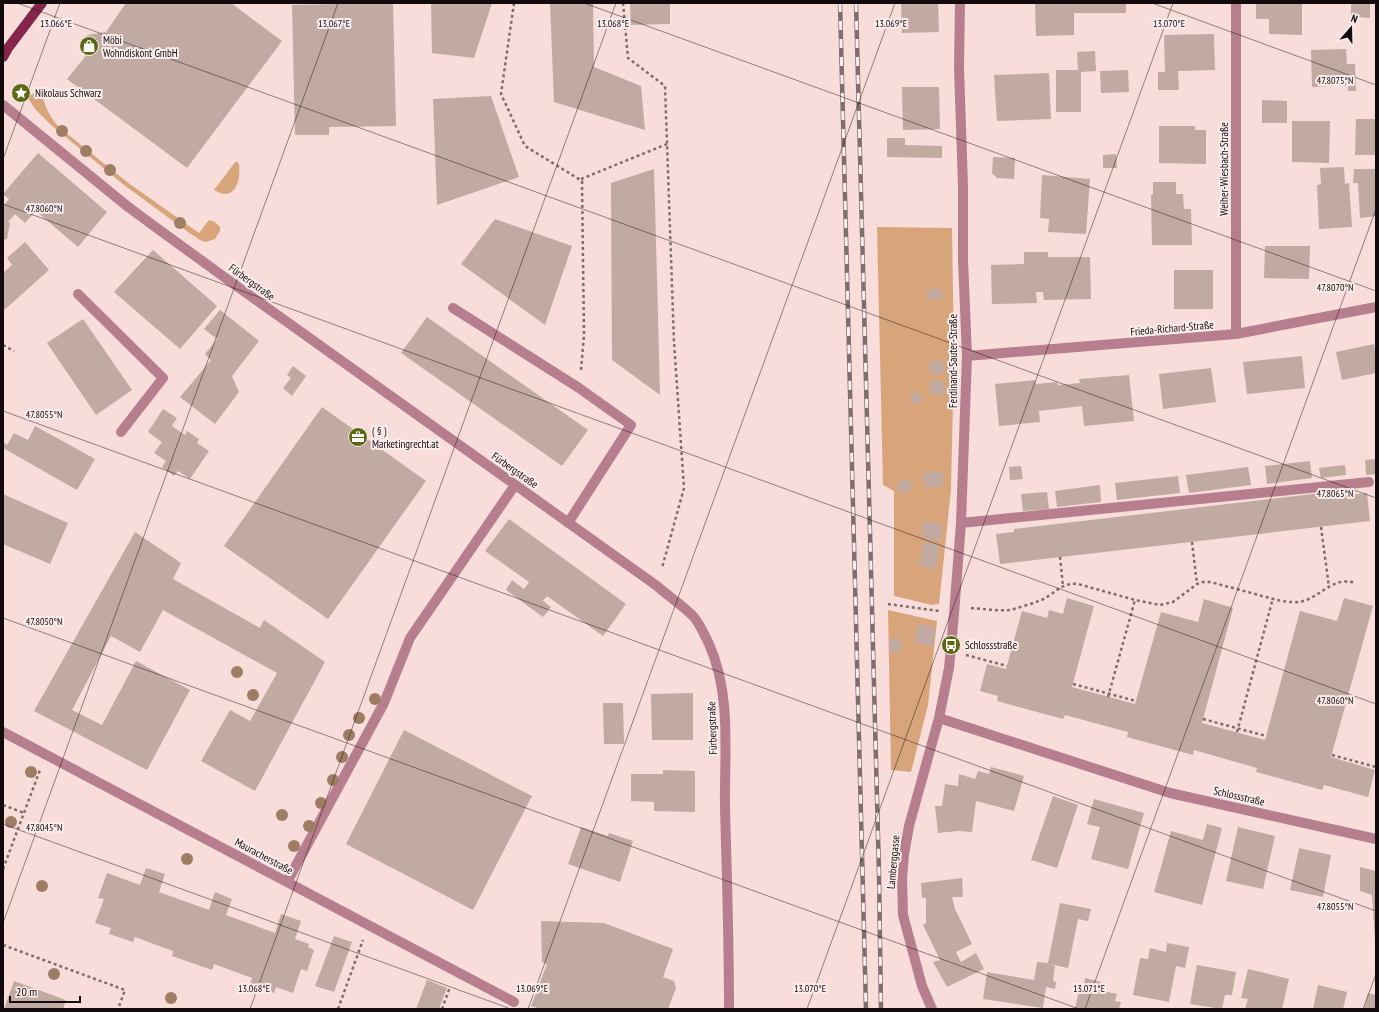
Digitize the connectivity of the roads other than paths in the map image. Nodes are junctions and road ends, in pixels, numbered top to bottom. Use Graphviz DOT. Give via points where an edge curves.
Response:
graph roads {
  1 [pos="42,3"];
  2 [pos="960,3"];
  3 [pos="1236,3"];
  4 [pos="3,57"];
  5 [pos="3,105"];
  6 [pos="78,294"];
  7 [pos="1376,307"];
  8 [pos="453,308"];
  9 [pos="1236,334"];
  10 [pos="967,356"];
  11 [pos="121,432"];
  12 [pos="1369,482"];
  13 [pos="515,485"];
  14 [pos="568,523"];
  15 [pos="961,523"];
  16 [pos="939,718"];
  17 [pos="3,732"];
  18 [pos="1376,839"];
  19 [pos="287,882"];
  20 [pos="514,1002"];
  21 [pos="729,1009"];
  22 [pos="932,1009"];
  1 -- 4 [label="main road"];
  2 -- 10 [label="street, Ferdinand-Sauter-Straße" via="962,260"];
  3 -- 9 [label="street, Weiher-Wiesbach-Straße"];
  5 -- 13 [label="street, Fürbergstraße" via="149,222"];
  6 -- 11 [label="street" via="163,378"];
  7 -- 9 [label="street, Frieda-Richard-Straße"];
  8 -- 14 [label="street" via="579,388 631,425"];
  9 -- 10 [label="street, Frieda-Richard-Straße"];
  10 -- 15 [label="street, Ferdinand-Sauter-Straße"];
  12 -- 15 [label="street"];
  13 -- 14 [label="street, Fürbergstraße"];
  13 -- 19 [label="street" via="410,638 384,703"];
  14 -- 21 [label="street, Fürbergstraße" via="657,586 694,616 709,644 721,682 724,705"];
  15 -- 16 [label="street, Ferdinand-Sauter-Straße" via="949,668"];
  16 -- 18 [label="street, Schlossstraße" via="1170,793"];
  16 -- 22 [label="street, Lamberggasse" via="909,826 902,879 903,915 922,986"];
  17 -- 19 [label="street, Mauracherstraße"];
  19 -- 20 [label="street, Mauracherstraße"];
}
